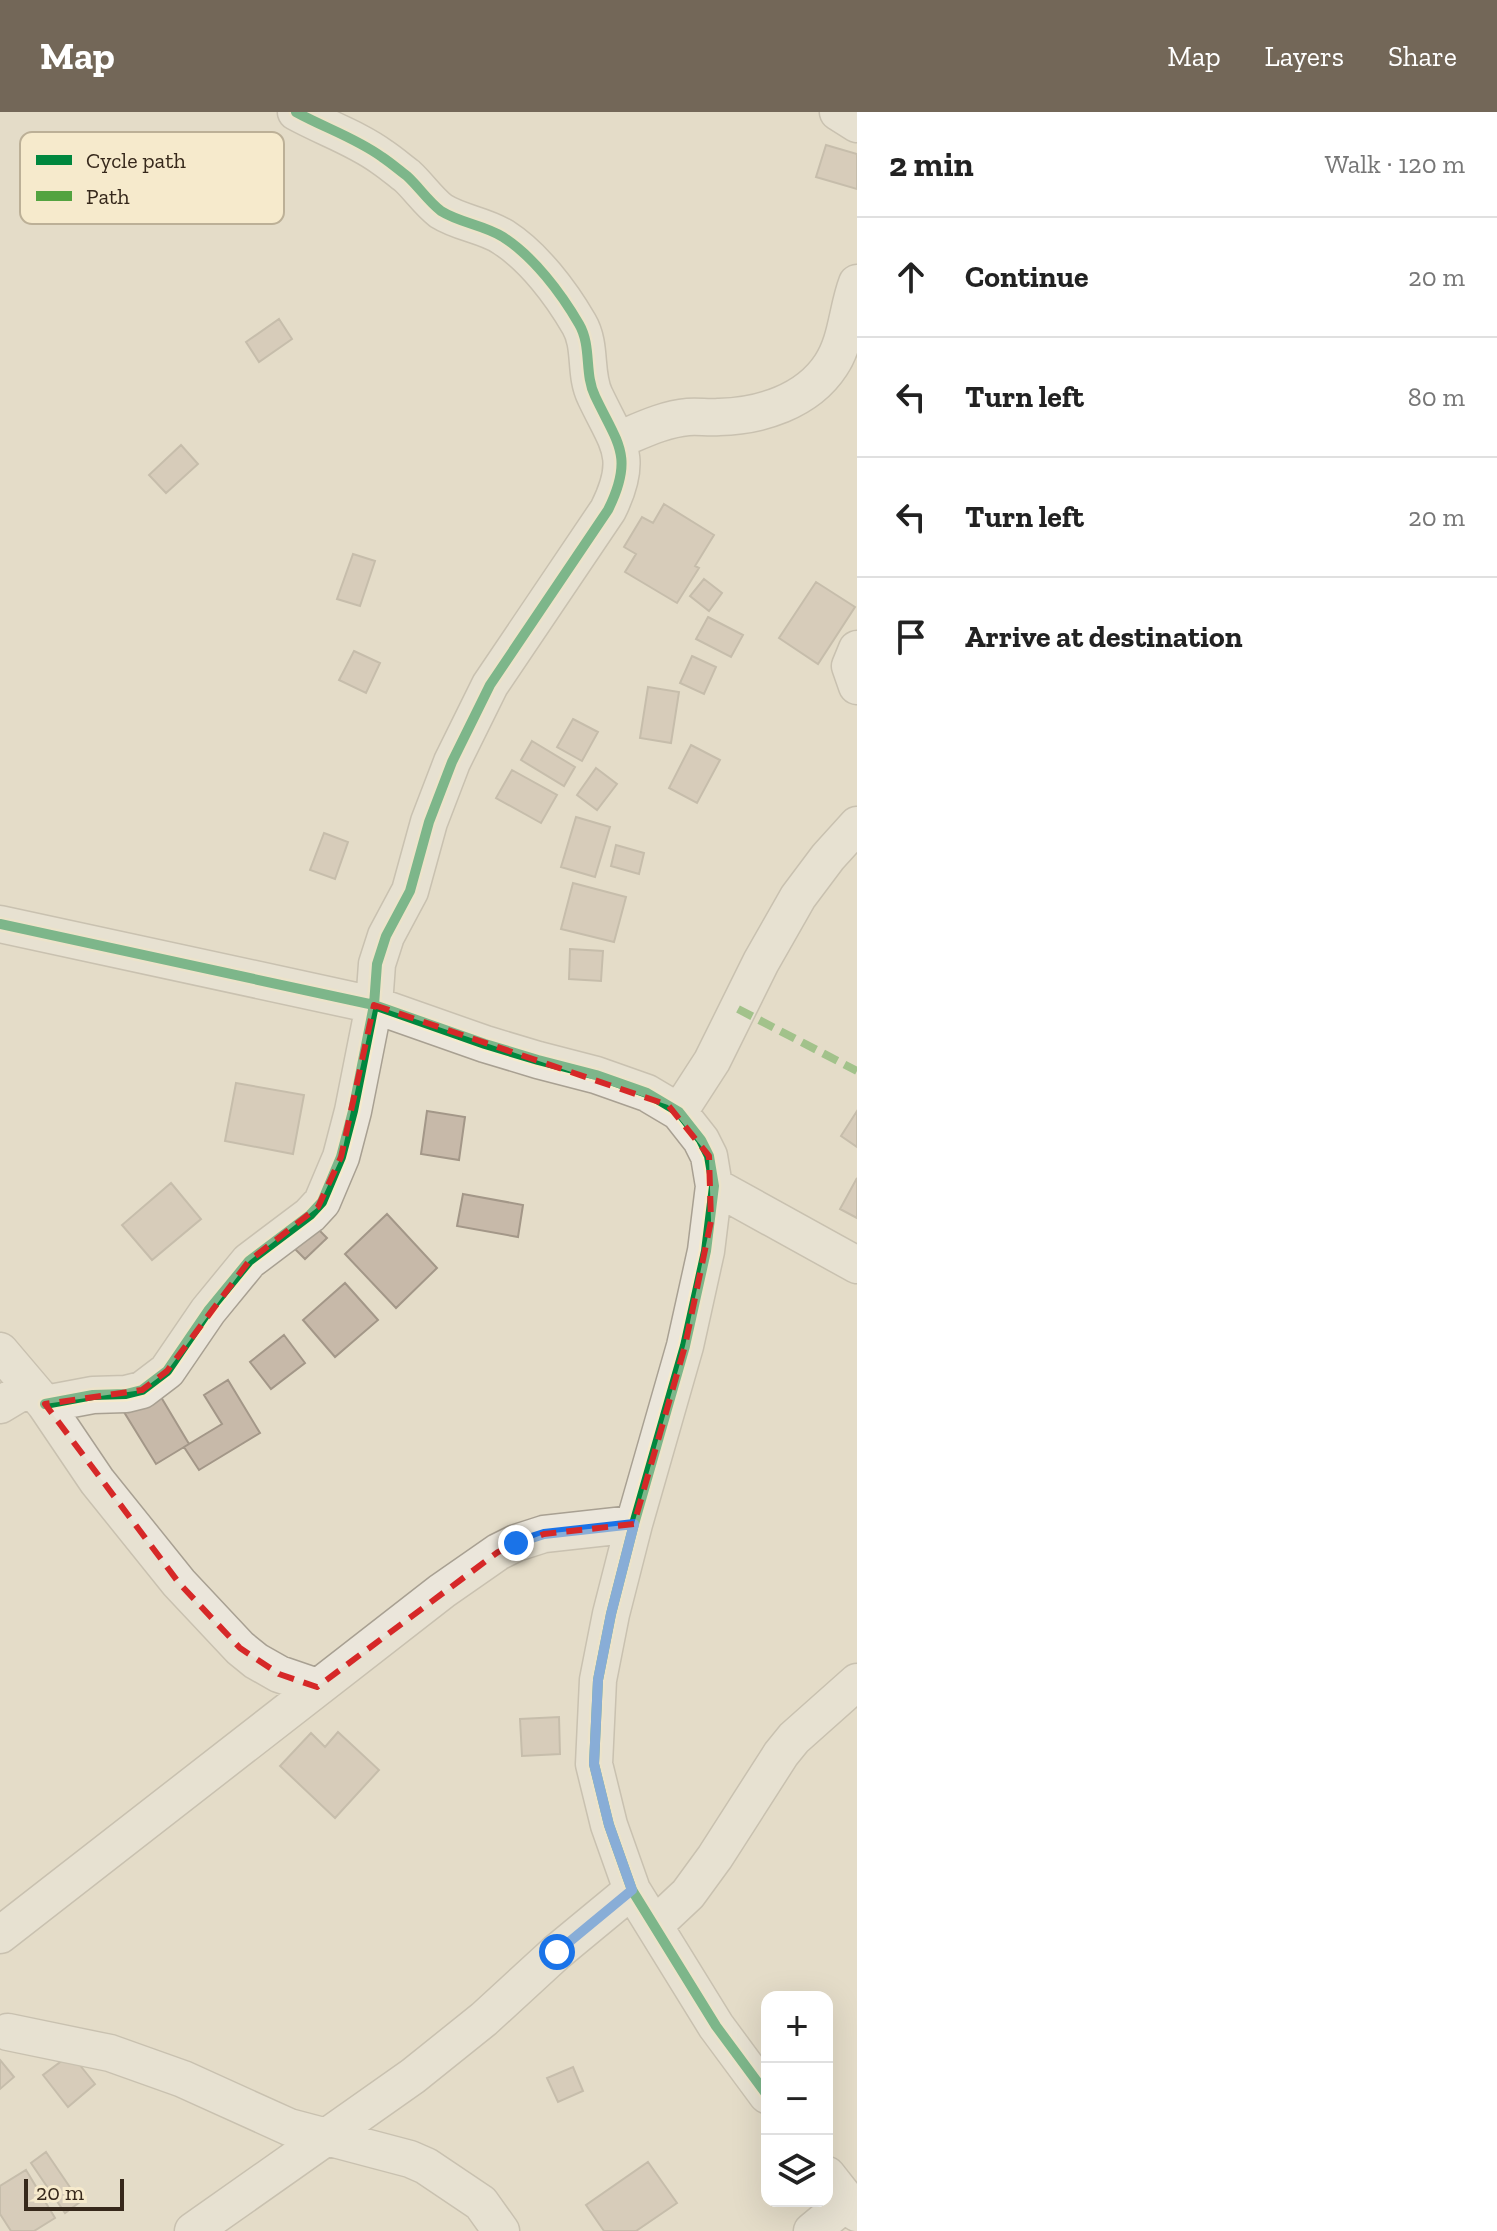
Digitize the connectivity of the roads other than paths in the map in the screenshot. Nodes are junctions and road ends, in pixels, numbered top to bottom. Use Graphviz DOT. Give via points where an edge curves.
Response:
graph roads {
  1 [pos="296,112"];
  2 [pos="838,112"];
  3 [pos="857,124"];
  4 [pos="857,283"];
  5 [pos="618,440"];
  6 [pos="857,649"];
  7 [pos="857,686"];
  8 [pos="857,825"];
  9 [pos="0,924"];
  10 [pos="374,1005"];
  11 [pos="679,1112"];
  12 [pos="714,1186"];
  13 [pos="857,1265"];
  14 [pos="0,1351"];
  15 [pos="25,1399"];
  16 [pos="634,1524"];
  17 [pos="857,1682"];
  18 [pos="317,1687"];
  19 [pos="632,1890"];
  20 [pos="655,1925"];
  21 [pos="0,1935"];
  22 [pos="8,2032"];
  23 [pos="761,2087"];
  24 [pos="326,2138"];
  25 [pos="844,2197"];
  26 [pos="193,2231"];
  27 [pos="501,2231"];
  28 [pos="812,2231"];
  1 -- 5 [label="street" via="383,158 442,211 501,236 520,250 561,296 582,330 593,391"];
  2 -- 3 [label="street"];
  4 -- 5 [label="street" via="832,364 798,396 770,410 686,417"];
  5 -- 10 [label="street" via="621,479 608,510 490,685 452,762 410,891 377,964"];
  6 -- 7 [label="street" via="850,666"];
  8 -- 11 [label="street" via="798,897 712,1061"];
  9 -- 10 [label="street"];
  10 -- 11 [label="street" via="596,1075 647,1093"];
  10 -- 15 [label="street" via="341,1157 318,1207 249,1261 167,1371 142,1390"];
  11 -- 12 [label="street" via="709,1156"];
  12 -- 13 [label="street"];
  12 -- 16 [label="street" via="685,1346"];
  14 -- 15 [label="street"];
  15 -- 18 [label="street" via="240,1648 279,1674"];
  16 -- 18 [label="street" via="544,1534 498,1552"];
  16 -- 19 [label="street" via="598,1680 594,1764"];
  17 -- 20 [label="street" via="794,1738 688,1894"];
  18 -- 21 [label="street"];
  19 -- 20 [label="street"];
  19 -- 24 [label="street" via="473,2029"];
  20 -- 23 [label="street" via="716,2026"];
  22 -- 24 [label="street" via="142,2063"];
  24 -- 26 [label="street"];
  24 -- 27 [label="street" via="426,2166 481,2203"];
  25 -- 28 [label="street"];
}
